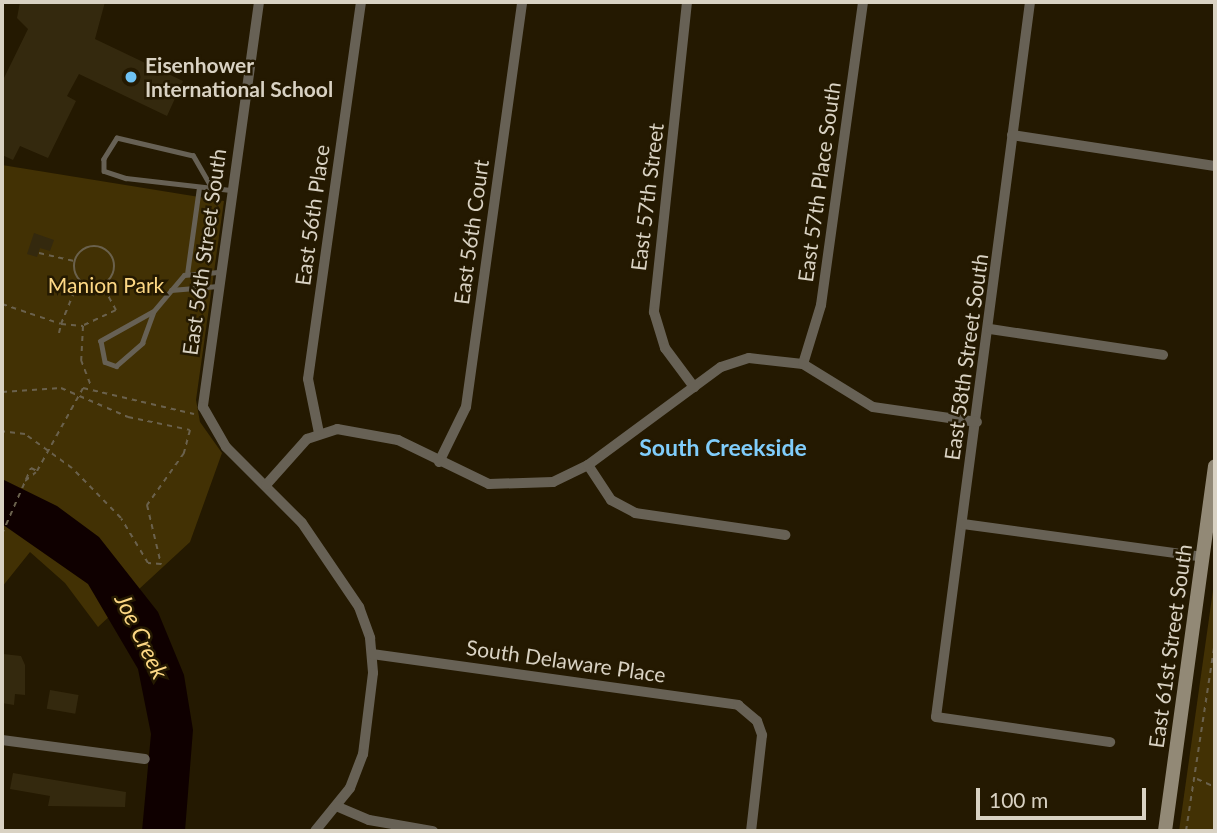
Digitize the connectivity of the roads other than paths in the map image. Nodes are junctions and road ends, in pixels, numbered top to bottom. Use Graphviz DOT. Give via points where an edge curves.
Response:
graph roads {
  1 [pos="258,2"];
  2 [pos="360,2"];
  3 [pos="522,2"];
  4 [pos="687,2"];
  5 [pos="863,2"];
  6 [pos="1030,2"];
  7 [pos="1012,135"];
  8 [pos="1215,166"];
  9 [pos="211,187"];
  10 [pos="199,188"];
  11 [pos="232,190"];
  12 [pos="221,272"];
  13 [pos="187,274"];
  14 [pos="219,286"];
  15 [pos="170,290"];
  16 [pos="153,312"];
  17 [pos="990,329"];
  18 [pos="1163,355"];
  19 [pos="803,365"];
  20 [pos="694,387"];
  21 [pos="977,422"];
  22 [pos="319,433"];
  23 [pos="439,461"];
  24 [pos="587,465"];
  25 [pos="1215,466"];
  26 [pos="266,485"];
  27 [pos="963,524"];
  28 [pos="785,535"];
  29 [pos="1203,557"];
  30 [pos="372,654"];
  31 [pos="2,740"];
  32 [pos="1110,742"];
  33 [pos="145,759"];
  34 [pos="336,806"];
  35 [pos="316,831"];
  36 [pos="433,831"];
  37 [pos="751,831"];
  38 [pos="1165,831"];
  1 -- 11 [label="street, East 56th Street South"];
  2 -- 22 [label="street, East 56th Place" via="308,379"];
  3 -- 23 [label="street, East 56th Court" via="466,407"];
  4 -- 20 [label="street, East 57th Street" via="653,305 665,348"];
  5 -- 19 [label="street, East 57th Place South" via="821,305"];
  6 -- 7 [label="street, East 58th Street South"];
  7 -- 8 [label="street"];
  7 -- 17 [label="street, East 58th Street South"];
  9 -- 10 [label="lane"];
  9 -- 10 [label="lane" via="193,156 117,138 104,159 104,171 126,178"];
  9 -- 11 [label="lane"];
  10 -- 13 [label="lane"];
  11 -- 12 [label="street, East 56th Street South"];
  12 -- 13 [label="lane"];
  12 -- 14 [label="street, East 56th Street South"];
  13 -- 15 [label="lane"];
  14 -- 15 [label="lane"];
  14 -- 26 [label="street, East 56th Street South" via="203,407 213,432"];
  15 -- 16 [label="lane"];
  16 -- 16 [label="lane" via="101,341 105,362 116,366 127,359 142,343"];
  17 -- 18 [label="street"];
  17 -- 21 [label="street, East 58th Street South"];
  19 -- 20 [label="street" via="741,360"];
  19 -- 21 [label="street" via="873,407"];
  20 -- 24 [label="street"];
  21 -- 27 [label="street, East 58th Street South"];
  22 -- 23 [label="street" via="381,435"];
  22 -- 26 [label="street"];
  23 -- 24 [label="street" via="475,481 505,486 553,482"];
  24 -- 28 [label="street" via="611,500 635,513"];
  25 -- 29 [label="street, East 61st Street South"];
  26 -- 30 [label="street" via="302,523 359,607"];
  27 -- 29 [label="street"];
  27 -- 32 [label="street, East 58th Street South" via="936,717"];
  29 -- 38 [label="street, East 61st Street South"];
  30 -- 34 [label="street" via="363,754"];
  30 -- 37 [label="street, South Delaware Place" via="729,703 752,715 762,735"];
  31 -- 33 [label="street"];
  34 -- 35 [label="street"];
  34 -- 36 [label="street" via="369,820"];
}
